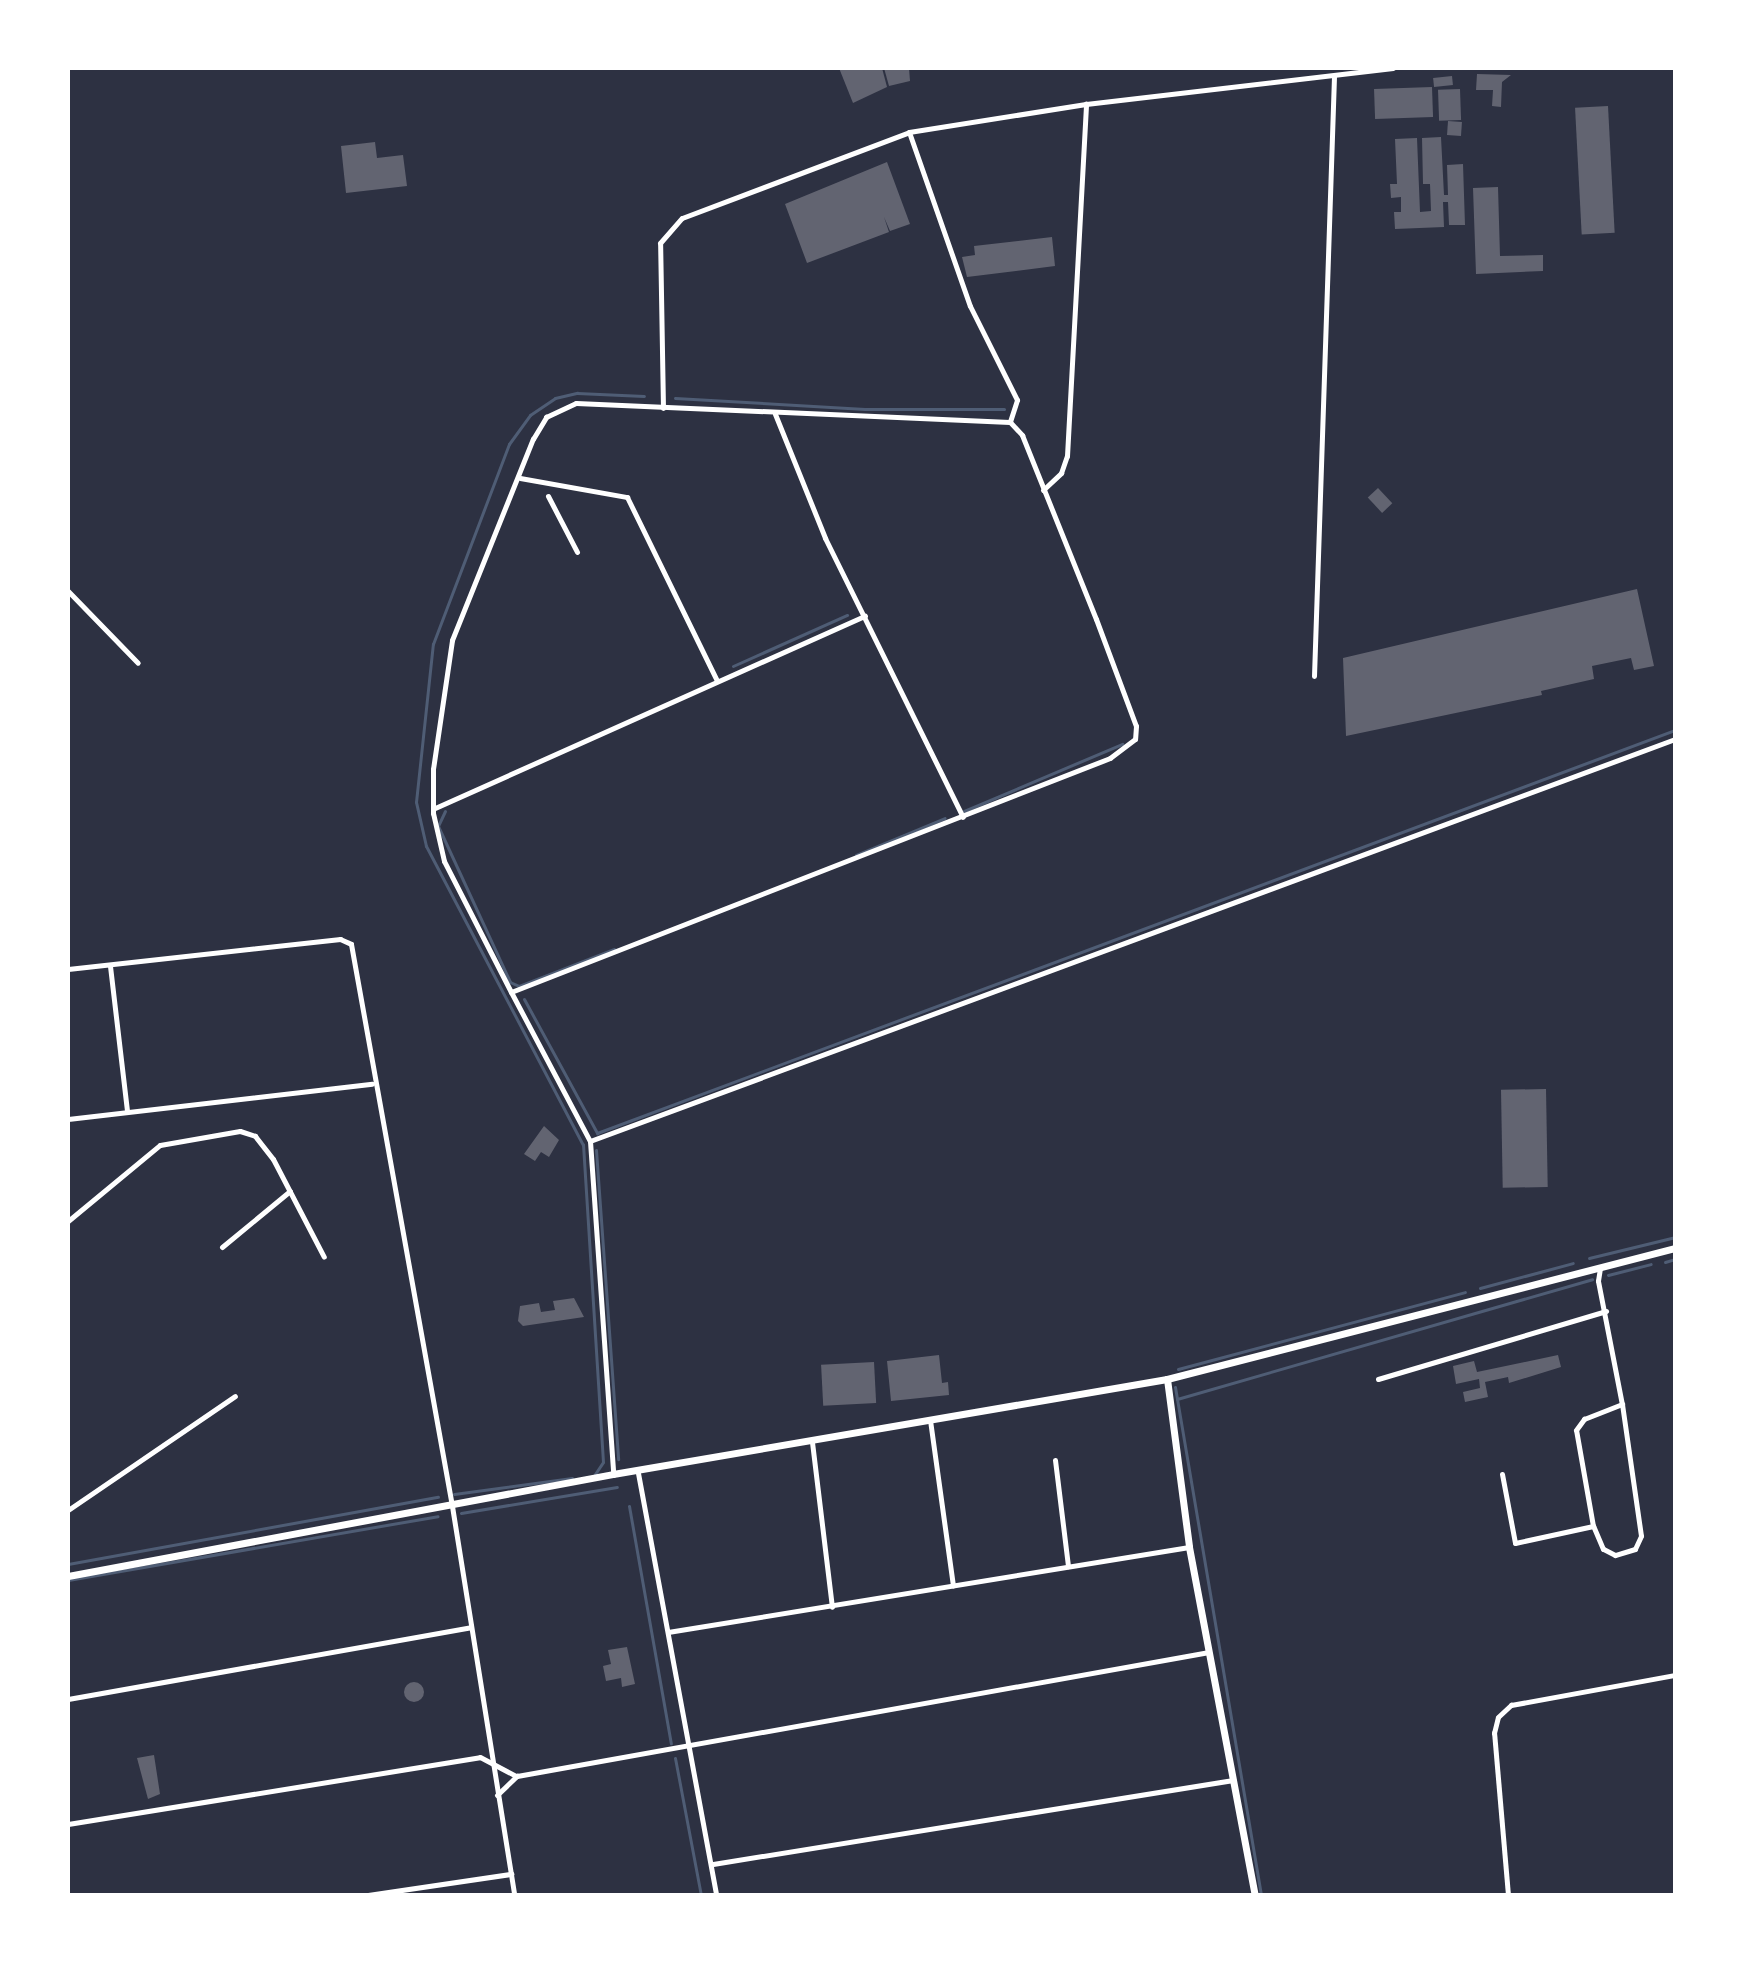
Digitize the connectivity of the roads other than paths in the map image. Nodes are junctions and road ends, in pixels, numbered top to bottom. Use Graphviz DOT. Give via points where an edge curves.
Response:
graph roads {
  1 [pos="1393,68"];
  2 [pos="1334,76"];
  3 [pos="1086,104"];
  4 [pos="909,132"];
  5 [pos="663,408"];
  6 [pos="775,414"];
  7 [pos="1010,422"];
  8 [pos="520,478"];
  9 [pos="1043,490"];
  10 [pos="548,496"];
  11 [pos="577,552"];
  12 [pos="68,591"];
  13 [pos="865,616"];
  14 [pos="138,663"];
  15 [pos="1314,676"];
  16 [pos="717,681"];
  17 [pos="1675,739"];
  18 [pos="434,808"];
  19 [pos="963,817"];
  20 [pos="110,966"];
  21 [pos="68,969"];
  22 [pos="511,992"];
  23 [pos="372,1084"];
  24 [pos="127,1110"];
  25 [pos="68,1119"];
  26 [pos="590,1141"];
  27 [pos="290,1191"];
  28 [pos="68,1221"];
  29 [pos="222,1247"];
  30 [pos="1675,1248"];
  31 [pos="324,1257"];
  32 [pos="1600,1264"];
  33 [pos="1606,1311"];
  34 [pos="1167,1379"];
  35 [pos="1378,1379"];
  36 [pos="235,1396"];
  37 [pos="1622,1404"];
  38 [pos="930,1420"];
  39 [pos="812,1442"];
  40 [pos="1055,1460"];
  41 [pos="638,1473"];
  42 [pos="613,1474"];
  43 [pos="1502,1474"];
  44 [pos="452,1506"];
  45 [pos="68,1510"];
  46 [pos="1593,1526"];
  47 [pos="1189,1547"];
  48 [pos="1068,1566"];
  49 [pos="68,1576"];
  50 [pos="953,1585"];
  51 [pos="832,1607"];
  52 [pos="471,1627"];
  53 [pos="668,1632"];
  54 [pos="1211,1651"];
  55 [pos="1675,1675"];
  56 [pos="68,1699"];
  57 [pos="693,1747"];
  58 [pos="491,1763"];
  59 [pos="517,1776"];
  60 [pos="1234,1780"];
  61 [pos="497,1796"];
  62 [pos="68,1824"];
  63 [pos="713,1864"];
  64 [pos="511,1874"];
  65 [pos="368,1895"];
  66 [pos="514,1895"];
  67 [pos="716,1895"];
  68 [pos="1255,1895"];
  69 [pos="1508,1895"];
  1 -- 2 [label="street"];
  2 -- 3 [label="street"];
  2 -- 15 [label="street"];
  3 -- 4 [label="street"];
  3 -- 9 [label="street" via="1067,456 1061,473"];
  4 -- 5 [label="street" via="674,223 658,256"];
  4 -- 7 [label="street" via="970,306 1017,400"];
  5 -- 6 [label="street"];
  5 -- 8 [label="street" via="576,403 556,409 539,427"];
  6 -- 7 [label="street" via="977,416"];
  6 -- 13 [label="street" via="825,538"];
  7 -- 9 [label="street" via="1022,435"];
  8 -- 16 [label="street" via="616,493 636,506"];
  8 -- 18 [label="street" via="452,640 433,769"];
  9 -- 19 [label="street" via="1136,726 1130,744 1110,758"];
  10 -- 11 [label="street"];
  12 -- 14 [label="street"];
  13 -- 16 [label="street"];
  13 -- 19 [label="street"];
  16 -- 18 [label="street"];
  17 -- 26 [label="street"];
  18 -- 22 [label="street" via="444,861"];
  19 -- 22 [label="street"];
  20 -- 21 [label="street"];
  20 -- 23 [label="street" via="349,942"];
  20 -- 24 [label="street"];
  22 -- 26 [label="street"];
  23 -- 24 [label="street"];
  23 -- 44 [label="street"];
  24 -- 25 [label="street"];
  26 -- 42 [label="street"];
  27 -- 28 [label="street" via="255,1136 240,1131 208,1135 160,1145"];
  27 -- 29 [label="street"];
  27 -- 31 [label="street"];
  30 -- 32 [label="street"];
  32 -- 33 [label="street"];
  32 -- 34 [label="street" via="1326,1342"];
  33 -- 35 [label="street"];
  33 -- 37 [label="street"];
  34 -- 38 [label="street"];
  34 -- 47 [label="street"];
  36 -- 45 [label="street"];
  37 -- 46 [label="street" via="1584,1419 1576,1430"];
  37 -- 46 [label="street" via="1641,1536 1635,1549 1615,1555 1603,1549"];
  38 -- 39 [label="street"];
  38 -- 50 [label="street"];
  39 -- 41 [label="street"];
  39 -- 51 [label="street"];
  40 -- 48 [label="street"];
  41 -- 42 [label="street"];
  41 -- 53 [label="street"];
  42 -- 44 [label="street"];
  43 -- 46 [label="street" via="1515,1543"];
  44 -- 49 [label="street"];
  44 -- 52 [label="street"];
  47 -- 48 [label="street"];
  47 -- 54 [label="street"];
  48 -- 50 [label="street"];
  50 -- 51 [label="street"];
  51 -- 53 [label="street"];
  52 -- 56 [label="street"];
  52 -- 58 [label="street"];
  53 -- 57 [label="street"];
  54 -- 57 [label="street"];
  54 -- 60 [label="street"];
  55 -- 69 [label="street" via="1503,1710 1494,1733"];
  57 -- 59 [label="street"];
  57 -- 63 [label="street" via="695,1787"];
  58 -- 59 [label="street"];
  58 -- 61 [label="street"];
  58 -- 62 [label="street" via="480,1757"];
  59 -- 61 [label="street"];
  60 -- 63 [label="street"];
  60 -- 68 [label="street"];
  61 -- 64 [label="street"];
  63 -- 67 [label="street"];
  64 -- 65 [label="street"];
  64 -- 66 [label="street"];
}
